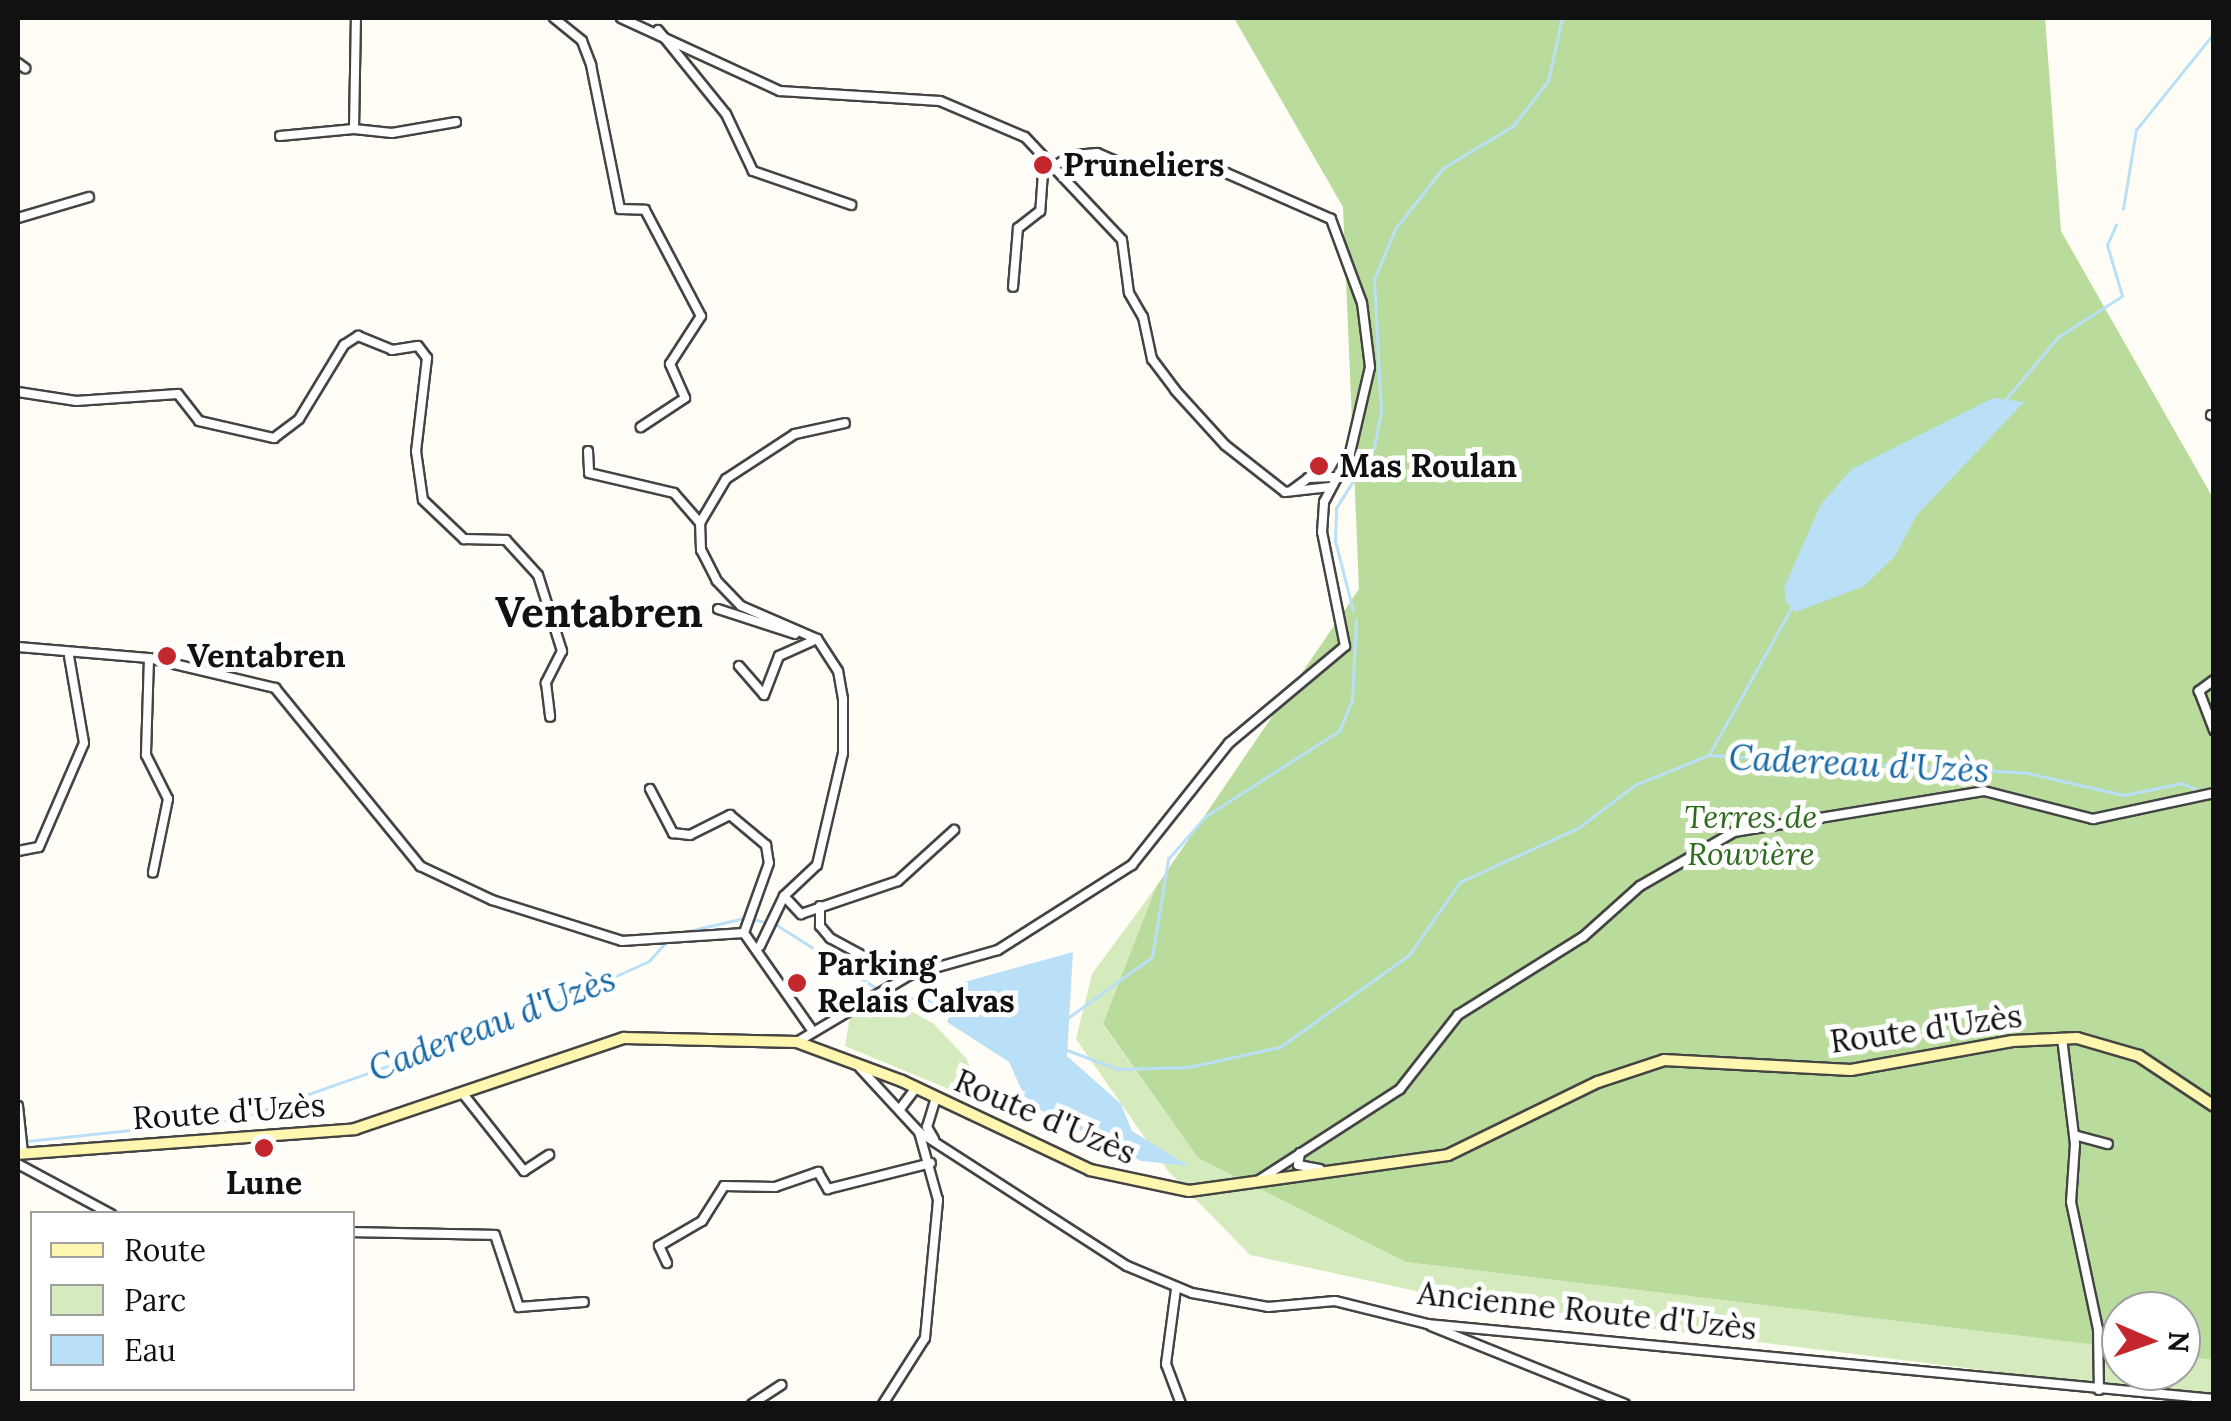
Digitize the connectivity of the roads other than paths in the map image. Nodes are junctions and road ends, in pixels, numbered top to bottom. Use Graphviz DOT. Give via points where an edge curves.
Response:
graph roads {
  1 [pos="356,18"];
  2 [pos="554,18"];
  3 [pos="621,18"];
  4 [pos="658,30"];
  5 [pos="456,122"];
  6 [pos="354,129"];
  7 [pos="280,136"];
  8 [pos="1048,167"];
  9 [pos="89,197"];
  10 [pos="852,205"];
  11 [pos="18,218"];
  12 [pos="1012,288"];
  13 [pos="18,392"];
  14 [pos="845,423"];
  15 [pos="641,427"];
  16 [pos="588,451"];
  17 [pos="1334,477"];
  18 [pos="1330,488"];
  19 [pos="1291,491"];
  20 [pos="700,523"];
  21 [pos="718,609"];
  22 [pos="800,634"];
  23 [pos="818,639"];
  24 [pos="18,646"];
  25 [pos="69,656"];
  26 [pos="149,658"];
  27 [pos="739,666"];
  28 [pos="2214,680"];
  29 [pos="550,716"];
  30 [pos="2214,730"];
  31 [pos="650,789"];
  32 [pos="2214,793"];
  33 [pos="954,830"];
  34 [pos="18,851"];
  35 [pos="153,872"];
  36 [pos="784,896"];
  37 [pos="820,906"];
  38 [pos="744,933"];
  39 [pos="760,946"];
  40 [pos="904,978"];
  41 [pos="812,1030"];
  42 [pos="2062,1038"];
  43 [pos="797,1042"];
  44 [pos="854,1062"];
  45 [pos="916,1088"];
  46 [pos="464,1095"];
  47 [pos="936,1097"];
  48 [pos="18,1106"];
  49 [pos="2214,1106"];
  50 [pos="900,1108"];
  51 [pos="928,1113"];
  52 [pos="908,1118"];
  53 [pos="919,1132"];
  54 [pos="2074,1135"];
  55 [pos="936,1143"];
  56 [pos="2108,1144"];
  57 [pos="1300,1153"];
  58 [pos="20,1155"];
  59 [pos="549,1155"];
  60 [pos="930,1163"];
  61 [pos="1285,1163"];
  62 [pos="1350,1172"];
  63 [pos="1284,1181"];
  64 [pos="1254,1184"];
  65 [pos="107,1211"];
  66 [pos="355,1232"];
  67 [pos="666,1263"];
  68 [pos="1176,1289"];
  69 [pos="584,1302"];
  70 [pos="1426,1324"];
  71 [pos="781,1385"];
  72 [pos="2099,1390"];
  73 [pos="2125,1392"];
  74 [pos="2214,1399"];
  75 [pos="1624,1403"];
  76 [pos="752,1404"];
  77 [pos="883,1404"];
  78 [pos="1182,1404"];
  79 [pos="2132,1404"];
  1 -- 6 [label="street"];
  2 -- 15 [label="street" via="582,41 592,65 620,209 645,210 701,316 670,364 685,398"];
  3 -- 4 [label="street"];
  4 -- 8 [label="street" via="714,66 780,91 940,101 1025,138"];
  4 -- 10 [label="street" via="726,114 753,171"];
  5 -- 6 [label="street" via="392,133"];
  6 -- 7 [label="street"];
  8 -- 12 [label="street" via="1040,211 1018,228"];
  8 -- 17 [label="street" via="1096,153 1141,172 1238,176 1332,220 1362,303 1368,380 1350,452"];
  8 -- 19 [label="street" via="1122,240 1128,293 1152,359 1174,390 1225,445"];
  9 -- 11 [label="street"];
  13 -- 29 [label="street" via="76,400 178,394 199,421 274,438 299,419 344,345 358,336 392,350 418,346 426,358 416,451 423,500 464,539 506,540 538,575 562,651 546,683"];
  14 -- 20 [label="street" via="796,434 726,479"];
  16 -- 20 [label="street" via="589,473 674,492"];
  17 -- 18 [label="street"];
  17 -- 19 [label="street" via="1308,478"];
  18 -- 19 [label="street"];
  18 -- 40 [label="street" via="1322,532 1348,634 1337,659 1228,743 1132,864 998,950"];
  20 -- 22 [label="street" via="702,550 717,581 741,606"];
  21 -- 22 [label="street"];
  22 -- 23 [label="street"];
  23 -- 27 [label="street" via="778,656 764,695"];
  23 -- 36 [label="street" via="838,670 842,752 817,865"];
  24 -- 25 [label="street"];
  25 -- 26 [label="street"];
  25 -- 34 [label="street" via="84,743 40,848"];
  26 -- 35 [label="street" via="146,755 168,799"];
  26 -- 38 [label="street" via="275,688 420,866 492,900 622,941 667,941 711,929"];
  28 -- 30 [label="street" via="2199,691"];
  31 -- 38 [label="street" via="672,833 690,835 730,815 766,845 769,862"];
  32 -- 57 [label="street" via="2093,820 1984,791 1734,832 1640,886 1583,937 1458,1015 1400,1090"];
  33 -- 37 [label="street" via="898,880"];
  36 -- 37 [label="street" via="801,914"];
  36 -- 39 [label="street"];
  37 -- 40 [label="street" via="820,926 830,938"];
  38 -- 39 [label="street"];
  39 -- 41 [label="street" via="792,1009"];
  40 -- 41 [label="street"];
  41 -- 43 [label="street"];
  42 -- 49 [label="main road, Route d'Uzès" via="2139,1056"];
  42 -- 54 [label="street"];
  42 -- 62 [label="main road, Route d'Uzès" via="1851,1070 1664,1060 1598,1082 1448,1155"];
  43 -- 44 [label="main road, Route d'Uzès"];
  43 -- 46 [label="main road, Route d'Uzès" via="624,1038"];
  44 -- 45 [label="main road, Route d'Uzès"];
  44 -- 50 [label="street, Ancienne Route d'Uzès"];
  45 -- 47 [label="main road, Route d'Uzès"];
  45 -- 50 [label="street"];
  46 -- 58 [label="main road, Route d'Uzès" via="355,1128 272,1140"];
  46 -- 59 [label="street" via="524,1171"];
  47 -- 51 [label="street"];
  47 -- 64 [label="main road, Route d'Uzès" via="1090,1170 1143,1186"];
  48 -- 58 [label="street"];
  50 -- 52 [label="street, Ancienne Route d'Uzès"];
  51 -- 52 [label="street"];
  51 -- 55 [label="street"];
  52 -- 53 [label="street, Ancienne Route d'Uzès"];
  53 -- 55 [label="street, Ancienne Route d'Uzès"];
  53 -- 60 [label="street"];
  54 -- 56 [label="street"];
  54 -- 72 [label="street" via="2071,1202 2098,1328"];
  55 -- 68 [label="street, Ancienne Route d'Uzès"];
  57 -- 61 [label="street"];
  57 -- 62 [label="street" via="1302,1168"];
  57 -- 63 [label="street"];
  58 -- 65 [label="street"];
  60 -- 67 [label="street" via="828,1188 818,1172 774,1186 724,1186 702,1221 659,1246"];
  60 -- 77 [label="street" via="938,1200 925,1338"];
  61 -- 63 [label="street"];
  61 -- 64 [label="street"];
  62 -- 63 [label="main road, Route d'Uzès"];
  63 -- 64 [label="main road, Route d'Uzès"];
  66 -- 69 [label="street" via="495,1235 519,1307"];
  68 -- 70 [label="street, Ancienne Route d'Uzès" via="1268,1307 1336,1301"];
  68 -- 78 [label="street" via="1166,1364"];
  70 -- 72 [label="street, Ancienne Route d'Uzès"];
  70 -- 75 [label="street"];
  71 -- 76 [label="street"];
  72 -- 73 [label="street, Ancienne Route d'Uzès"];
  73 -- 74 [label="street, Ancienne Route d'Uzès"];
  73 -- 79 [label="street"];
}
